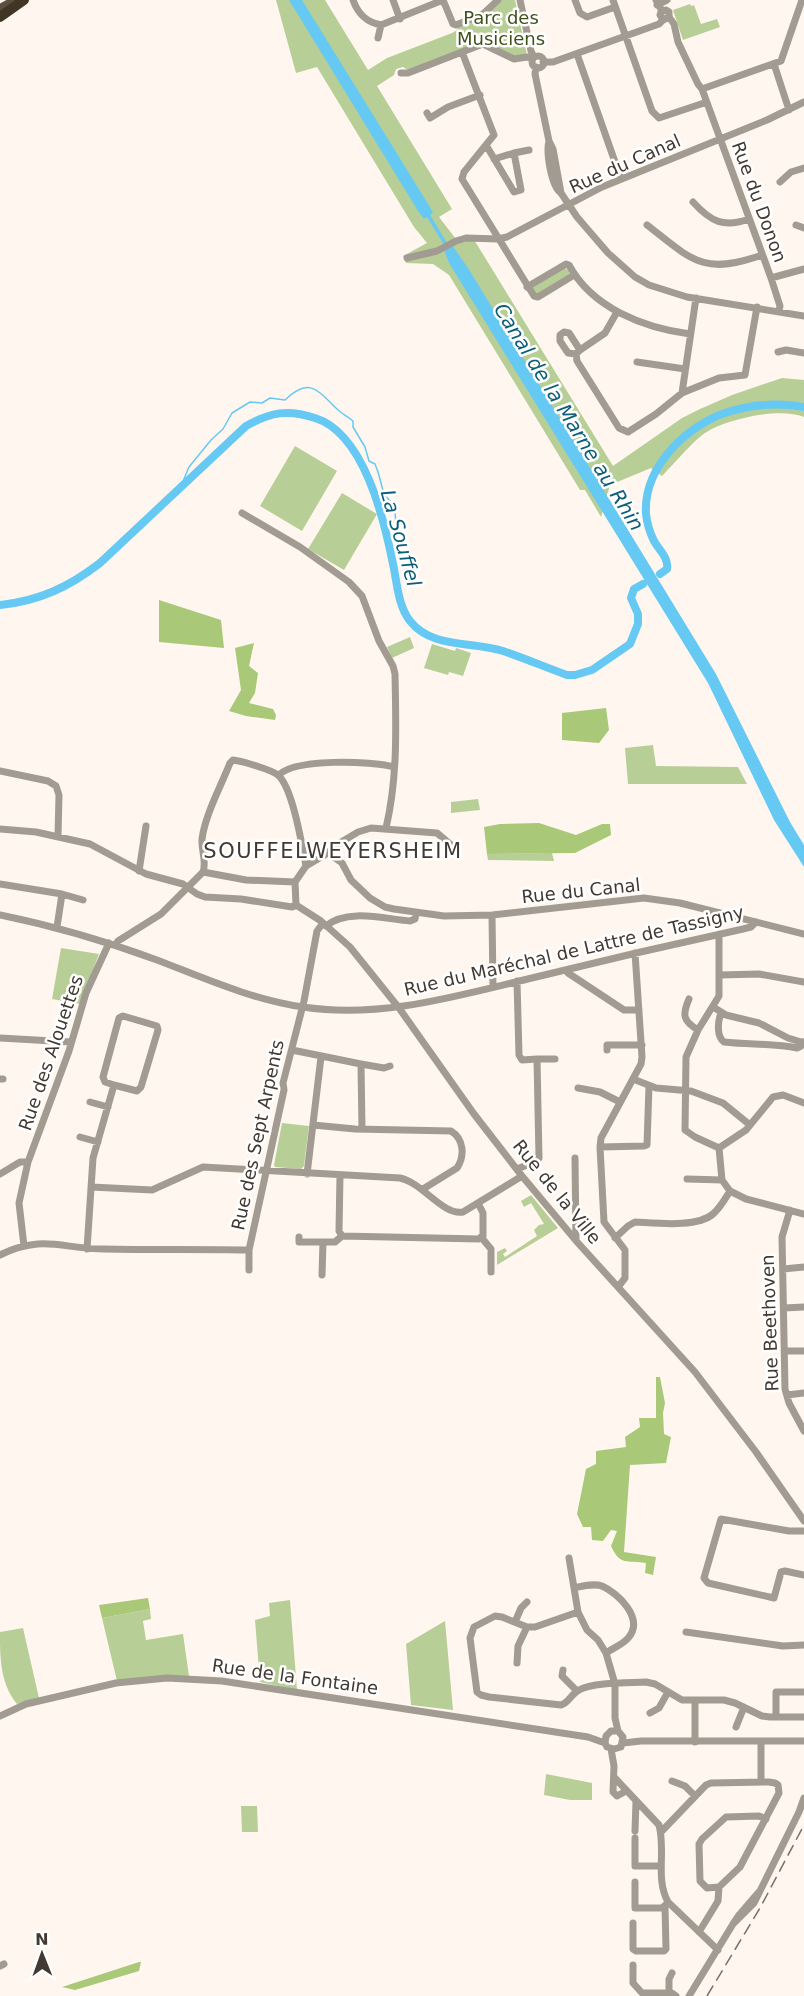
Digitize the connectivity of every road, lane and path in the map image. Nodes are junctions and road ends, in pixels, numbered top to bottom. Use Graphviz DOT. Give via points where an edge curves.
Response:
graph roads {
  1 [pos="8,0"];
  2 [pos="15,0"];
  3 [pos="24,0"];
  4 [pos="353,0"];
  5 [pos="393,0"];
  6 [pos="443,0"];
  7 [pos="498,0"];
  8 [pos="520,0"];
  9 [pos="575,0"];
  10 [pos="667,0"];
  11 [pos="802,0"];
  12 [pos="614,3"];
  13 [pos="658,5"];
  14 [pos="0,7"];
  15 [pos="0,17"];
  16 [pos="666,18"];
  17 [pos="400,19"];
  18 [pos="381,25"];
  19 [pos="626,36"];
  20 [pos="378,38"];
  21 [pos="462,52"];
  22 [pos="577,54"];
  23 [pos="533,58"];
  24 [pos="543,62"];
  25 [pos="774,64"];
  26 [pos="536,67"];
  27 [pos="402,73"];
  28 [pos="702,88"];
  29 [pos="480,95"];
  30 [pos="707,102"];
  31 [pos="804,102"];
  32 [pos="789,110"];
  33 [pos="427,113"];
  34 [pos="720,138"];
  35 [pos="486,145"];
  36 [pos="529,150"];
  37 [pos="514,153"];
  38 [pos="494,159"];
  39 [pos="804,168"];
  40 [pos="621,179"];
  41 [pos="780,182"];
  42 [pos="693,202"];
  43 [pos="569,205"];
  44 [pos="749,219"];
  45 [pos="647,225"];
  46 [pos="796,225"];
  47 [pos="804,228"];
  48 [pos="498,239"];
  49 [pos="762,255"];
  50 [pos="407,258"];
  51 [pos="804,269"];
  52 [pos="574,275"];
  53 [pos="771,278"];
  54 [pos="527,287"];
  55 [pos="696,298"];
  56 [pos="757,307"];
  57 [pos="779,311"];
  58 [pos="617,312"];
  59 [pos="804,316"];
  60 [pos="690,334"];
  61 [pos="778,352"];
  62 [pos="804,353"];
  63 [pos="638,362"];
  64 [pos="685,369"];
  65 [pos="682,393"];
  66 [pos="242,513"];
  67 [pos="394,767"];
  68 [pos="0,771"];
  69 [pos="279,775"];
  70 [pos="146,826"];
  71 [pos="386,828"];
  72 [pos="0,829"];
  73 [pos="58,836"];
  74 [pos="450,844"];
  75 [pos="328,853"];
  76 [pos="306,866"];
  77 [pos="139,871"];
  78 [pos="203,872"];
  79 [pos="295,882"];
  80 [pos="0,884"];
  81 [pos="188,887"];
  82 [pos="62,894"];
  83 [pos="82,900"];
  84 [pos="296,905"];
  85 [pos="416,913"];
  86 [pos="0,915"];
  87 [pos="492,915"];
  88 [pos="756,922"];
  89 [pos="324,924"];
  90 [pos="57,927"];
  91 [pos="718,934"];
  92 [pos="804,934"];
  93 [pos="112,944"];
  94 [pos="635,953"];
  95 [pos="566,969"];
  96 [pos="719,975"];
  97 [pos="517,981"];
  98 [pos="804,982"];
  99 [pos="493,987"];
  100 [pos="689,999"];
  101 [pos="713,1006"];
  102 [pos="302,1007"];
  103 [pos="399,1008"];
  104 [pos="639,1010"];
  105 [pos="722,1013"];
  106 [pos="698,1030"];
  107 [pos="774,1032"];
  108 [pos="0,1038"];
  109 [pos="71,1042"];
  110 [pos="803,1042"];
  111 [pos="768,1044"];
  112 [pos="642,1045"];
  113 [pos="292,1050"];
  114 [pos="608,1050"];
  115 [pos="321,1057"];
  116 [pos="537,1059"];
  117 [pos="555,1059"];
  118 [pos="361,1064"];
  119 [pos="390,1066"];
  120 [pos="633,1079"];
  121 [pos="114,1085"];
  122 [pos="649,1086"];
  123 [pos="578,1088"];
  124 [pos="685,1090"];
  125 [pos="90,1102"];
  126 [pos="620,1102"];
  127 [pos="804,1103"];
  128 [pos="108,1107"];
  129 [pos="313,1125"];
  130 [pos="750,1125"];
  131 [pos="362,1129"];
  132 [pos="80,1137"];
  133 [pos="98,1142"];
  134 [pos="600,1147"];
  135 [pos="719,1148"];
  136 [pos="575,1158"];
  137 [pos="28,1162"];
  138 [pos="517,1169"];
  139 [pos="267,1172"];
  140 [pos="0,1174"];
  141 [pos="307,1174"];
  142 [pos="340,1175"];
  143 [pos="522,1176"];
  144 [pos="687,1179"];
  145 [pos="722,1180"];
  146 [pos="91,1187"];
  147 [pos="423,1189"];
  148 [pos="730,1191"];
  149 [pos="478,1203"];
  150 [pos="790,1210"];
  151 [pos="804,1214"];
  152 [pos="299,1237"];
  153 [pos="481,1237"];
  154 [pos="340,1238"];
  155 [pos="615,1238"];
  156 [pos="576,1240"];
  157 [pos="323,1242"];
  158 [pos="24,1246"];
  159 [pos="87,1249"];
  160 [pos="249,1250"];
  161 [pos="0,1255"];
  162 [pos="804,1267"];
  163 [pos="783,1269"];
  164 [pos="249,1270"];
  165 [pos="491,1272"];
  166 [pos="322,1275"];
  167 [pos="618,1287"];
  168 [pos="804,1307"];
  169 [pos="784,1308"];
  170 [pos="785,1351"];
  171 [pos="804,1351"];
  172 [pos="804,1393"];
  173 [pos="787,1395"];
  174 [pos="804,1431"];
  175 [pos="804,1520"];
  176 [pos="804,1532"];
  177 [pos="569,1558"];
  178 [pos="804,1575"];
  179 [pos="574,1588"];
  180 [pos="527,1602"];
  181 [pos="578,1612"];
  182 [pos="515,1622"];
  183 [pos="527,1627"];
  184 [pos="686,1632"];
  185 [pos="804,1645"];
  186 [pos="606,1653"];
  187 [pos="518,1663"];
  188 [pos="563,1670"];
  189 [pos="615,1684"];
  190 [pos="577,1691"];
  191 [pos="668,1692"];
  192 [pos="804,1692"];
  193 [pos="695,1701"];
  194 [pos="744,1707"];
  195 [pos="650,1713"];
  196 [pos="0,1716"];
  197 [pos="776,1717"];
  198 [pos="804,1717"];
  199 [pos="736,1727"];
  200 [pos="614,1740"];
  201 [pos="760,1741"];
  202 [pos="804,1741"];
  203 [pos="695,1742"];
  204 [pos="672,1781"];
  205 [pos="761,1782"];
  206 [pos="695,1796"];
  207 [pos="804,1798"];
  208 [pos="636,1801"];
  209 [pos="766,1818"];
  210 [pos="661,1832"];
  211 [pos="661,1866"];
  212 [pos="636,1882"];
  213 [pos="719,1887"];
  214 [pos="667,1905"];
  215 [pos="633,1923"];
  216 [pos="699,1932"];
  217 [pos="717,1950"];
  218 [pos="633,1965"];
  219 [pos="672,1973"];
  220 [pos="672,1995"];
  221 [pos="689,1996"];
  1 -- 14 [label="main road"];
  2 -- 14 [label="main road"];
  3 -- 15 [label="highway"];
  4 -- 18 [label="street" via="361,16"];
  5 -- 17 [label="street"];
  6 -- 7 [label="street" via="456,25 483,14"];
  6 -- 17 [label="street"];
  8 -- 23 [label="street"];
  9 -- 12 [label="street" via="580,13 587,17"];
  10 -- 13 [label="street"];
  11 -- 25 [label="street" via="781,61"];
  12 -- 19 [label="street"];
  13 -- 16 [label="street" via="668,11"];
  16 -- 19 [label="street"];
  16 -- 28 [label="street, Rue du Donon" via="674,24 678,42"];
  17 -- 18 [label="street"];
  18 -- 20 [label="street"];
  19 -- 22 [label="street"];
  19 -- 30 [label="street" via="652,111 659,118"];
  21 -- 23 [label="street" via="483,44 514,59"];
  21 -- 27 [label="street"];
  21 -- 29 [label="street"];
  22 -- 24 [label="street"];
  22 -- 40 [label="street"];
  23 -- 24 [label="street" via="542,57"];
  23 -- 26 [label="street"];
  24 -- 26 [label="street"];
  25 -- 28 [label="street"];
  25 -- 32 [label="street"];
  26 -- 43 [label="street" via="561,193"];
  28 -- 30 [label="street, Rue du Donon"];
  29 -- 33 [label="street" via="430,118"];
  29 -- 35 [label="street" via="494,131"];
  30 -- 34 [label="street, Rue du Donon"];
  31 -- 32 [label="street, Rue du Canal"];
  32 -- 34 [label="street, Rue du Canal"];
  34 -- 40 [label="street, Rue du Canal"];
  34 -- 44 [label="street, Rue du Donon"];
  35 -- 38 [label="street"];
  35 -- 48 [label="street" via="462,179"];
  36 -- 37 [label="street"];
  37 -- 38 [label="street"];
  37 -- 38 [label="street" via="521,190 514,192"];
  39 -- 41 [label="street" via="791,172"];
  40 -- 43 [label="street, Rue du Canal"];
  42 -- 44 [label="street" via="722,223 736,224"];
  43 -- 48 [label="street, Rue du Canal"];
  43 -- 55 [label="street" via="608,254 635,278 659,290"];
  44 -- 49 [label="street, Rue du Donon"];
  45 -- 49 [label="street" via="681,252 704,263 737,263"];
  46 -- 47 [label="street"];
  48 -- 50 [label="street, Rue du Canal" via="466,238 441,250"];
  48 -- 54 [label="street"];
  49 -- 53 [label="street, Rue du Donon"];
  51 -- 53 [label="street"];
  52 -- 54 [label="street" via="538,297"];
  52 -- 54 [label="street" via="566,264"];
  52 -- 58 [label="street"];
  53 -- 57 [label="street, Rue du Donon"];
  55 -- 56 [label="street"];
  55 -- 60 [label="street"];
  56 -- 57 [label="street"];
  56 -- 65 [label="street" via="745,375 720,378"];
  57 -- 59 [label="street"];
  58 -- 60 [label="street"];
  58 -- 65 [label="street" via="605,333 578,352 577,361 623,431 656,414"];
  60 -- 64 [label="street"];
  61 -- 62 [label="street"];
  63 -- 64 [label="street"];
  64 -- 65 [label="street"];
  66 -- 67 [label="street" via="300,547 362,596 395,674"];
  67 -- 69 [label="street" via="328,762 290,768"];
  67 -- 71 [label="street"];
  68 -- 73 [label="street" via="56,786"];
  69 -- 76 [label="street" via="296,817"];
  69 -- 78 [label="street" via="233,760 230,763 202,839"];
  70 -- 77 [label="street"];
  71 -- 74 [label="street" via="437,832"];
  71 -- 75 [label="street" via="358,832"];
  72 -- 73 [label="street"];
  73 -- 77 [label="street" via="99,848"];
  75 -- 76 [label="street"];
  75 -- 85 [label="street, Rue du Canal" via="342,863 351,880 370,898 385,907"];
  76 -- 79 [label="street"];
  77 -- 81 [label="street"];
  78 -- 79 [label="street" via="246,880"];
  78 -- 81 [label="street"];
  79 -- 84 [label="street"];
  80 -- 82 [label="street"];
  81 -- 84 [label="street" via="205,897"];
  81 -- 93 [label="street" via="161,914"];
  82 -- 83 [label="street"];
  82 -- 90 [label="street"];
  84 -- 89 [label="street, Rue de la Ville"];
  85 -- 87 [label="street, Rue du Canal"];
  85 -- 89 [label="street" via="412,921 362,916"];
  86 -- 90 [label="street, Rue du Maréchal de Lattre de Tassigny"];
  87 -- 88 [label="street, Rue du Canal" via="644,898"];
  87 -- 99 [label="street"];
  88 -- 91 [label="street, Rue du Maréchal de Lattre de Tassigny" via="751,927"];
  88 -- 92 [label="street, Rue du Canal"];
  89 -- 102 [label="street, Rue des Sept Arpents" via="317,931"];
  89 -- 103 [label="street, Rue de la Ville" via="350,947"];
  90 -- 93 [label="street, Rue du Maréchal de Lattre de Tassigny"];
  91 -- 94 [label="street, Rue du Maréchal de Lattre de Tassigny"];
  91 -- 96 [label="street"];
  93 -- 102 [label="street, Rue du Maréchal de Lattre de Tassigny" via="246,993"];
  93 -- 109 [label="street, Rue des Alouettes" via="86,993"];
  94 -- 95 [label="street, Rue du Maréchal de Lattre de Tassigny"];
  94 -- 104 [label="street"];
  95 -- 97 [label="street, Rue du Maréchal de Lattre de Tassigny"];
  95 -- 104 [label="street" via="624,1010"];
  96 -- 98 [label="street" via="759,974"];
  96 -- 101 [label="street" via="719,996"];
  97 -- 99 [label="street, Rue du Maréchal de Lattre de Tassigny"];
  97 -- 116 [label="street" via="519,1055 522,1060"];
  99 -- 103 [label="street, Rue du Maréchal de Lattre de Tassigny"];
  100 -- 106 [label="street" via="685,1019"];
  101 -- 105 [label="street"];
  101 -- 106 [label="street"];
  102 -- 103 [label="street, Rue du Maréchal de Lattre de Tassigny" via="358,1011"];
  102 -- 113 [label="street, Rue des Sept Arpents"];
  103 -- 138 [label="street, Rue de la Ville"];
  104 -- 112 [label="street"];
  105 -- 107 [label="street" via="759,1023"];
  105 -- 111 [label="street" via="721,1040"];
  106 -- 124 [label="street" via="686,1057"];
  107 -- 110 [label="street"];
  107 -- 111 [label="street"];
  108 -- 109 [label="street"];
  109 -- 137 [label="street, Rue des Alouettes"];
  110 -- 111 [label="street" via="797,1048"];
  112 -- 114 [label="street" via="607,1045"];
  112 -- 120 [label="street" via="641,1064"];
  113 -- 115 [label="street"];
  113 -- 139 [label="street, Rue des Sept Arpents"];
  115 -- 118 [label="street"];
  115 -- 129 [label="street"];
  116 -- 117 [label="street"];
  116 -- 138 [label="street" via="539,1158"];
  118 -- 119 [label="street"];
  118 -- 131 [label="street"];
  120 -- 122 [label="street"];
  120 -- 126 [label="street"];
  121 -- 121 [label="street" via="103,1077 120,1018 157,1026 141,1087 137,1091"];
  121 -- 128 [label="street"];
  122 -- 124 [label="street"];
  122 -- 134 [label="street" via="647,1145"];
  123 -- 126 [label="street" via="600,1092"];
  124 -- 130 [label="street" via="723,1103"];
  124 -- 135 [label="street" via="685,1130"];
  125 -- 128 [label="street"];
  126 -- 134 [label="street"];
  127 -- 130 [label="street" via="783,1095 773,1097"];
  128 -- 133 [label="street"];
  129 -- 131 [label="street"];
  129 -- 141 [label="street"];
  130 -- 135 [label="street"];
  131 -- 147 [label="street" via="457,1134 462,1144 460,1164"];
  132 -- 133 [label="street"];
  133 -- 146 [label="street"];
  134 -- 155 [label="street" via="604,1222"];
  135 -- 145 [label="street"];
  136 -- 156 [label="street"];
  137 -- 140 [label="street" via="20,1162"];
  137 -- 158 [label="street, Rue des Alouettes" via="19,1203"];
  138 -- 143 [label="street, Rue de la Ville"];
  139 -- 141 [label="street"];
  139 -- 146 [label="street" via="201,1167 152,1190"];
  139 -- 160 [label="street, Rue des Sept Arpents"];
  141 -- 142 [label="street"];
  142 -- 147 [label="street" via="400,1178"];
  142 -- 154 [label="street"];
  143 -- 149 [label="street"];
  143 -- 156 [label="street, Rue de la Ville"];
  144 -- 145 [label="street"];
  145 -- 148 [label="street"];
  146 -- 159 [label="street"];
  147 -- 149 [label="street" via="453,1212 463,1212"];
  148 -- 150 [label="street"];
  148 -- 155 [label="street" via="709,1217 693,1222 635,1222"];
  149 -- 153 [label="street" via="483,1213"];
  150 -- 151 [label="street"];
  150 -- 163 [label="street, Rue Beethoven" via="782,1237"];
  152 -- 157 [label="street" via="299,1242"];
  153 -- 154 [label="street"];
  153 -- 165 [label="street" via="491,1249"];
  154 -- 157 [label="street"];
  155 -- 167 [label="street" via="625,1252 625,1278"];
  156 -- 167 [label="street, Rue de la Ville"];
  157 -- 166 [label="street"];
  158 -- 159 [label="street" via="49,1242"];
  158 -- 161 [label="street"];
  159 -- 160 [label="street"];
  160 -- 164 [label="street, Rue des Sept Arpents"];
  162 -- 163 [label="street"];
  163 -- 169 [label="street, Rue Beethoven"];
  167 -- 175 [label="street, Rue de la Ville" via="694,1372"];
  168 -- 169 [label="street"];
  169 -- 170 [label="street, Rue Beethoven"];
  170 -- 171 [label="street"];
  170 -- 173 [label="street, Rue Beethoven"];
  172 -- 173 [label="street"];
  173 -- 174 [label="street, Rue Beethoven"];
  176 -- 178 [label="street" via="721,1519 704,1578 708,1583 774,1598 781,1572"];
  177 -- 179 [label="street"];
  179 -- 181 [label="street"];
  179 -- 186 [label="street" via="602,1586 624,1600 629,1609 632,1634"];
  180 -- 182 [label="street"];
  181 -- 183 [label="street"];
  181 -- 186 [label="street"];
  182 -- 183 [label="street"];
  182 -- 190 [label="street" via="495,1616 471,1632 477,1692 489,1697 561,1705"];
  183 -- 187 [label="street" via="518,1646"];
  184 -- 185 [label="street" via="783,1646"];
  186 -- 189 [label="street"];
  188 -- 190 [label="street" via="562,1676"];
  189 -- 190 [label="street"];
  189 -- 191 [label="street" via="646,1682"];
  189 -- 200 [label="street"];
  191 -- 193 [label="street" via="682,1700"];
  191 -- 195 [label="street"];
  192 -- 197 [label="street" via="776,1692"];
  193 -- 194 [label="street" via="724,1700"];
  193 -- 203 [label="street"];
  194 -- 197 [label="street" via="762,1716"];
  194 -- 199 [label="street"];
  196 -- 200 [label="street, Rue de la Fontaine" via="26,1704 116,1683 187,1678"];
  197 -- 198 [label="street"];
  200 -- 203 [label="street, Rue de la Fontaine"];
  200 -- 208 [label="street" via="615,1794 620,1796 626,1791"];
  201 -- 202 [label="street, Rue de la Fontaine"];
  201 -- 203 [label="street, Rue de la Fontaine"];
  201 -- 205 [label="street"];
  204 -- 206 [label="street"];
  205 -- 206 [label="street" via="711,1783"];
  205 -- 209 [label="street" via="775,1783 779,1789"];
  206 -- 210 [label="street"];
  207 -- 217 [label="street" via="758,1893"];
  208 -- 210 [label="street"];
  208 -- 211 [label="street" via="635,1866"];
  209 -- 213 [label="street" via="740,1867"];
  209 -- 213 [label="street" via="726,1817 702,1839 700,1881 707,1888"];
  210 -- 211 [label="street"];
  211 -- 214 [label="street"];
  212 -- 214 [label="street" via="635,1908"];
  213 -- 216 [label="street" via="718,1901"];
  214 -- 215 [label="street" via="664,1952 633,1949"];
  214 -- 216 [label="street"];
  216 -- 217 [label="street"];
  217 -- 221 [label="street"];
  218 -- 220 [label="street" via="636,1989"];
  219 -- 220 [label="street"];
}
